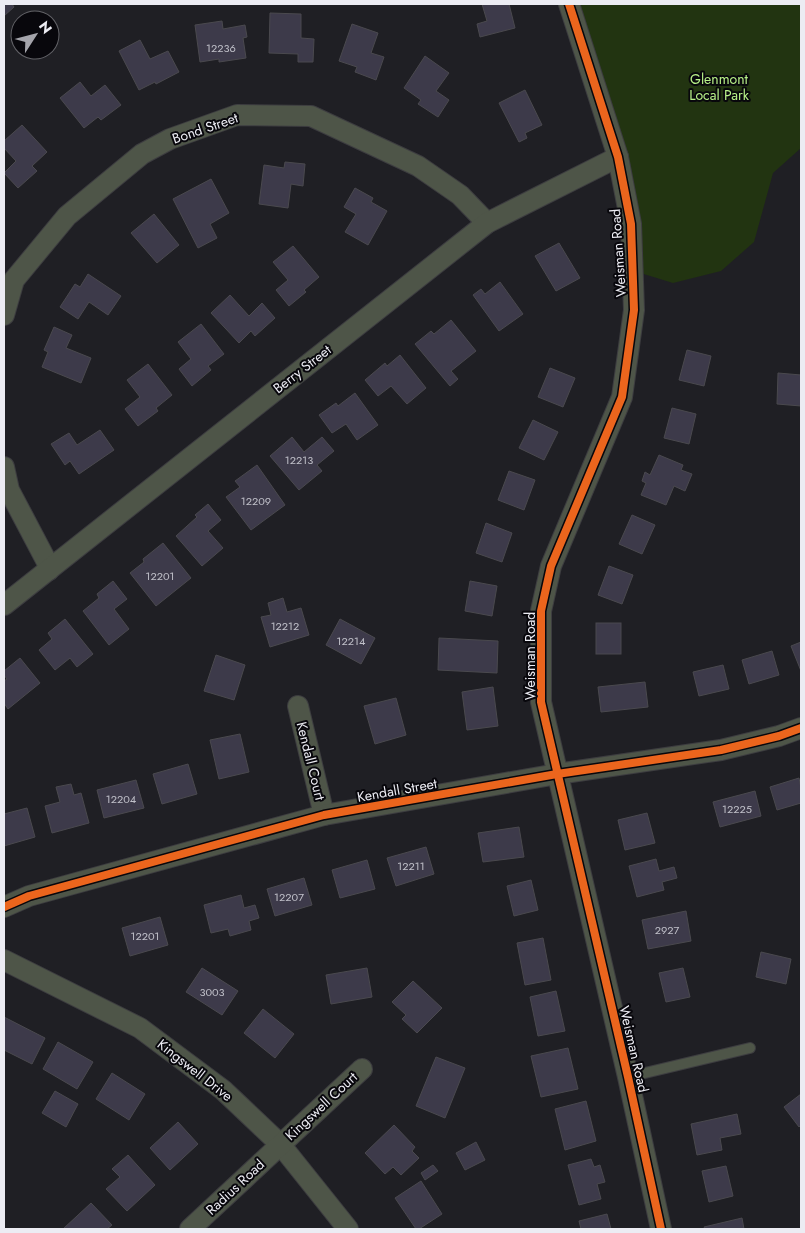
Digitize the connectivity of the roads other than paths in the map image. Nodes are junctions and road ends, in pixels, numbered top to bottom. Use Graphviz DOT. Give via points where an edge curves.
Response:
graph roads {
  1 [pos="569,4"];
  2 [pos="618,158"];
  3 [pos="487,223"];
  4 [pos="4,315"];
  5 [pos="4,468"];
  6 [pos="49,570"];
  7 [pos="4,605"];
  8 [pos="298,706"];
  9 [pos="801,728"];
  10 [pos="557,774"];
  11 [pos="324,815"];
  12 [pos="4,907"];
  13 [pos="4,960"];
  14 [pos="750,1048"];
  15 [pos="362,1069"];
  16 [pos="628,1077"];
  17 [pos="280,1144"];
  18 [pos="190,1229"];
  19 [pos="348,1229"];
  20 [pos="661,1229"];
  1 -- 2 [label="street, Weisman Road"];
  2 -- 3 [label="street, Berry Street"];
  2 -- 10 [label="street, Weisman Road" via="631,224 634,271 634,310 622,397 551,566 541,611 541,702"];
  3 -- 4 [label="street, Bond Street" via="460,196 418,166 311,116 237,115 170,139 142,154 68,216 14,280"];
  3 -- 6 [label="street, Berry Street"];
  5 -- 6 [label="street" via="9,490"];
  6 -- 7 [label="street, Berry Street"];
  8 -- 11 [label="street, Kendall Court"];
  9 -- 10 [label="street, Kendall Street" via="721,750"];
  10 -- 11 [label="street, Kendall Street"];
  10 -- 16 [label="street, Weisman Road"];
  11 -- 12 [label="street, Kendall Street" via="28,896"];
  13 -- 17 [label="street, Kingswell Drive" via="140,1028 223,1090"];
  14 -- 16 [label="lane"];
  15 -- 17 [label="street, Kingswell Court"];
  16 -- 20 [label="street, Weisman Road"];
  17 -- 18 [label="street, Radius Road"];
  17 -- 19 [label="street, Kingswell Drive"];
}
